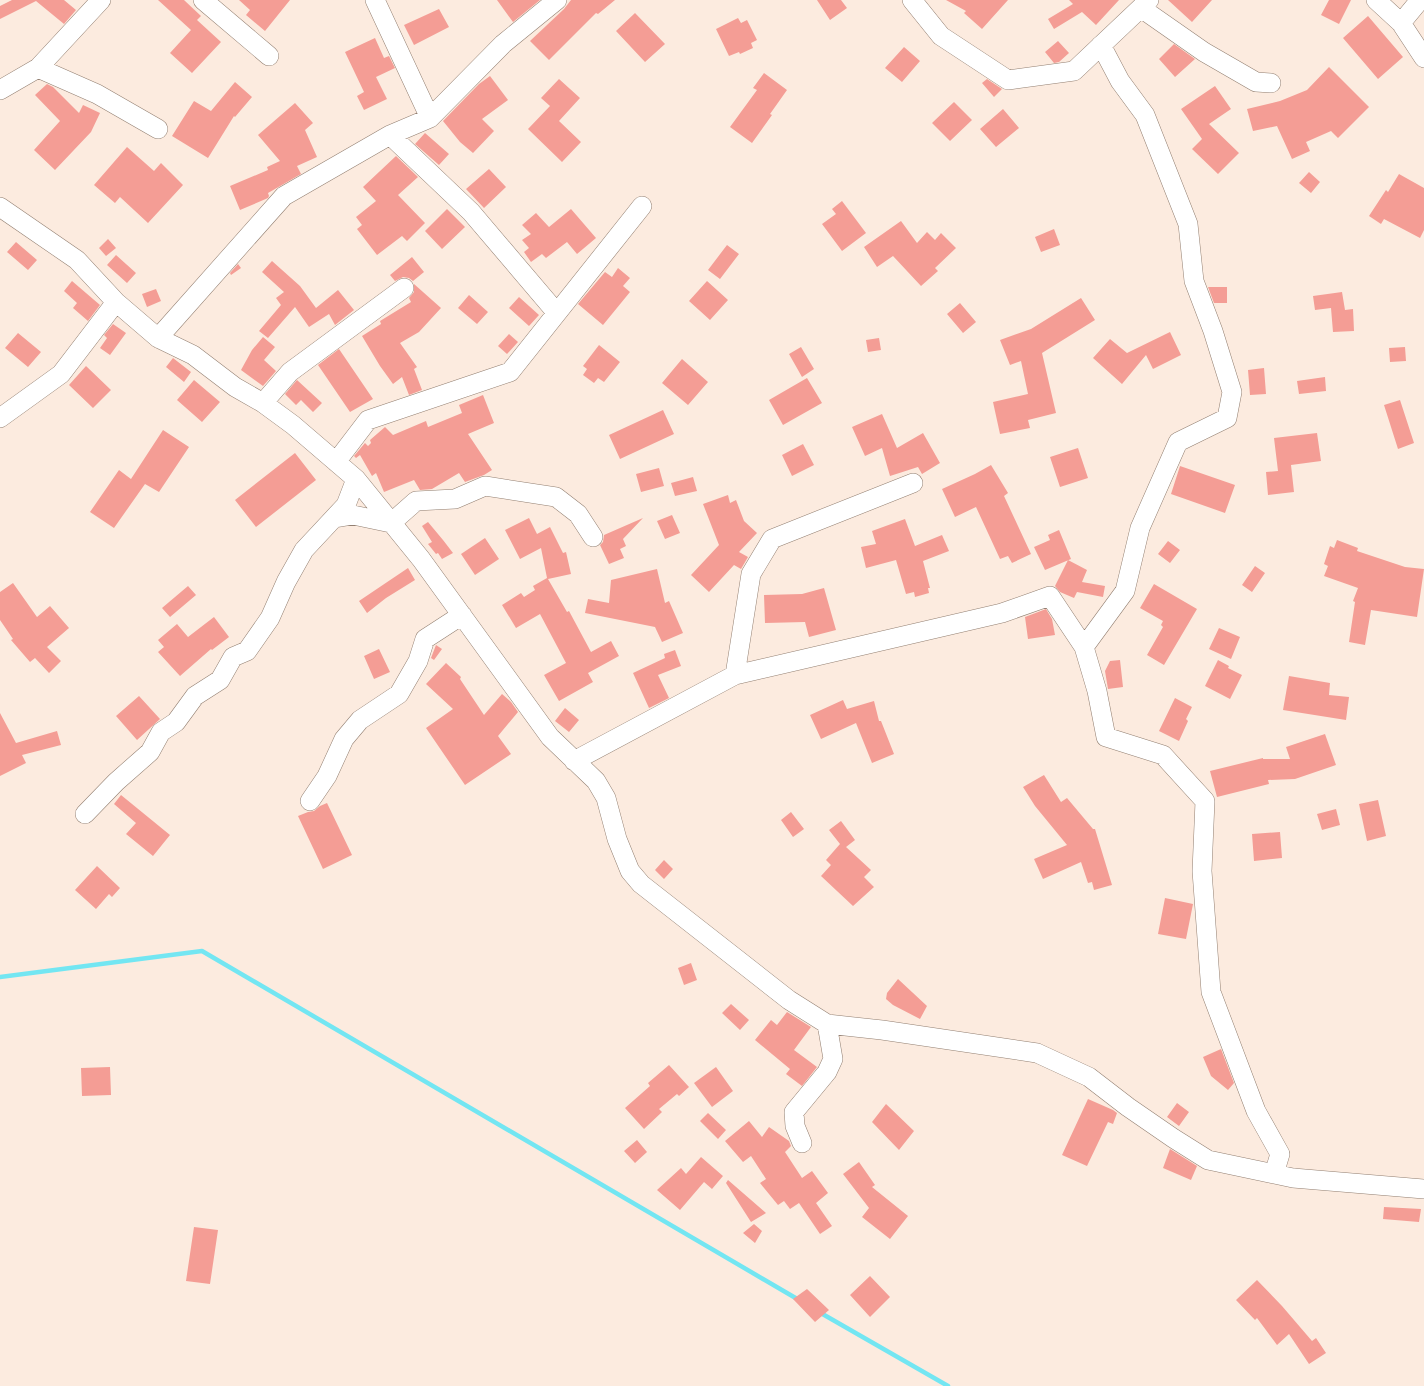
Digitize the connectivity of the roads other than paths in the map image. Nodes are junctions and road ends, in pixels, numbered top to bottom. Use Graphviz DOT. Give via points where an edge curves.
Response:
graph roads {
  1 [pos="101,0"];
  2 [pos="203,0"];
  3 [pos="375,0"];
  4 [pos="557,0"];
  5 [pos="912,0"];
  6 [pos="1376,0"];
  7 [pos="1420,0"];
  8 [pos="1145,4"];
  9 [pos="1401,23"];
  10 [pos="1101,45"];
  11 [pos="269,56"];
  12 [pos="1424,58"];
  13 [pos="38,68"];
  14 [pos="1271,83"];
  15 [pos="0,90"];
  16 [pos="430,118"];
  17 [pos="158,129"];
  18 [pos="390,135"];
  19 [pos="642,206"];
  20 [pos="0,207"];
  21 [pos="404,288"];
  22 [pos="116,302"];
  23 [pos="556,312"];
  24 [pos="158,338"];
  25 [pos="263,402"];
  26 [pos="0,418"];
  27 [pos="336,462"];
  28 [pos="356,479"];
  29 [pos="913,483"];
  30 [pos="334,518"];
  31 [pos="391,523"];
  32 [pos="593,537"];
  33 [pos="462,615"];
  34 [pos="1084,647"];
  35 [pos="735,675"];
  36 [pos="574,761"];
  37 [pos="310,801"];
  38 [pos="85,814"];
  39 [pos="827,1024"];
  40 [pos="802,1143"];
  41 [pos="1274,1174"];
  42 [pos="1424,1190"];
  1 -- 13 [label="street"];
  2 -- 11 [label="street"];
  3 -- 16 [label="street"];
  4 -- 16 [label="street" via="503,44"];
  5 -- 10 [label="street" via="941,36 1008,80 1074,71"];
  6 -- 9 [label="street"];
  7 -- 9 [label="street"];
  8 -- 10 [label="street"];
  8 -- 14 [label="street" via="1204,52 1256,82"];
  9 -- 12 [label="street"];
  10 -- 34 [label="street" via="1120,80 1145,115 1188,224 1194,281 1232,392 1227,418 1178,442 1140,528 1125,591"];
  13 -- 15 [label="street"];
  13 -- 17 [label="street" via="97,94"];
  16 -- 18 [label="street"];
  18 -- 23 [label="street" via="471,212"];
  18 -- 24 [label="street" via="284,196"];
  19 -- 23 [label="street"];
  20 -- 22 [label="street" via="77,260"];
  21 -- 25 [label="street" via="290,372"];
  22 -- 24 [label="street"];
  22 -- 26 [label="street" via="61,374"];
  23 -- 27 [label="street" via="510,372 368,420"];
  24 -- 25 [label="street" via="193,355 235,387"];
  25 -- 27 [label="street"];
  27 -- 28 [label="street"];
  28 -- 30 [label="street" via="346,505"];
  28 -- 31 [label="street"];
  29 -- 35 [label="street" via="772,539 751,574"];
  30 -- 31 [label="street" via="353,515"];
  30 -- 38 [label="street" via="304,550 270,618 247,651 233,657 220,680 196,696 176,722 161,732 150,752"];
  31 -- 32 [label="street" via="416,501 455,499 485,486 556,497 578,514"];
  31 -- 33 [label="street"];
  33 -- 36 [label="street" via="550,737"];
  33 -- 37 [label="street" via="425,639 418,661 399,694 360,720 344,739 327,776"];
  34 -- 35 [label="street" via="1050,596 1002,613"];
  34 -- 41 [label="street" via="1106,737 1163,755 1205,801 1202,872 1211,992 1256,1111 1280,1154"];
  35 -- 36 [label="street"];
  36 -- 39 [label="street" via="596,782 606,798 617,839 630,871 641,884 789,1000"];
  39 -- 40 [label="street" via="833,1059 828,1072 794,1112 795,1126"];
  39 -- 41 [label="street" via="1036,1052 1089,1077 1135,1112 1208,1160"];
  41 -- 42 [label="street"];
}
